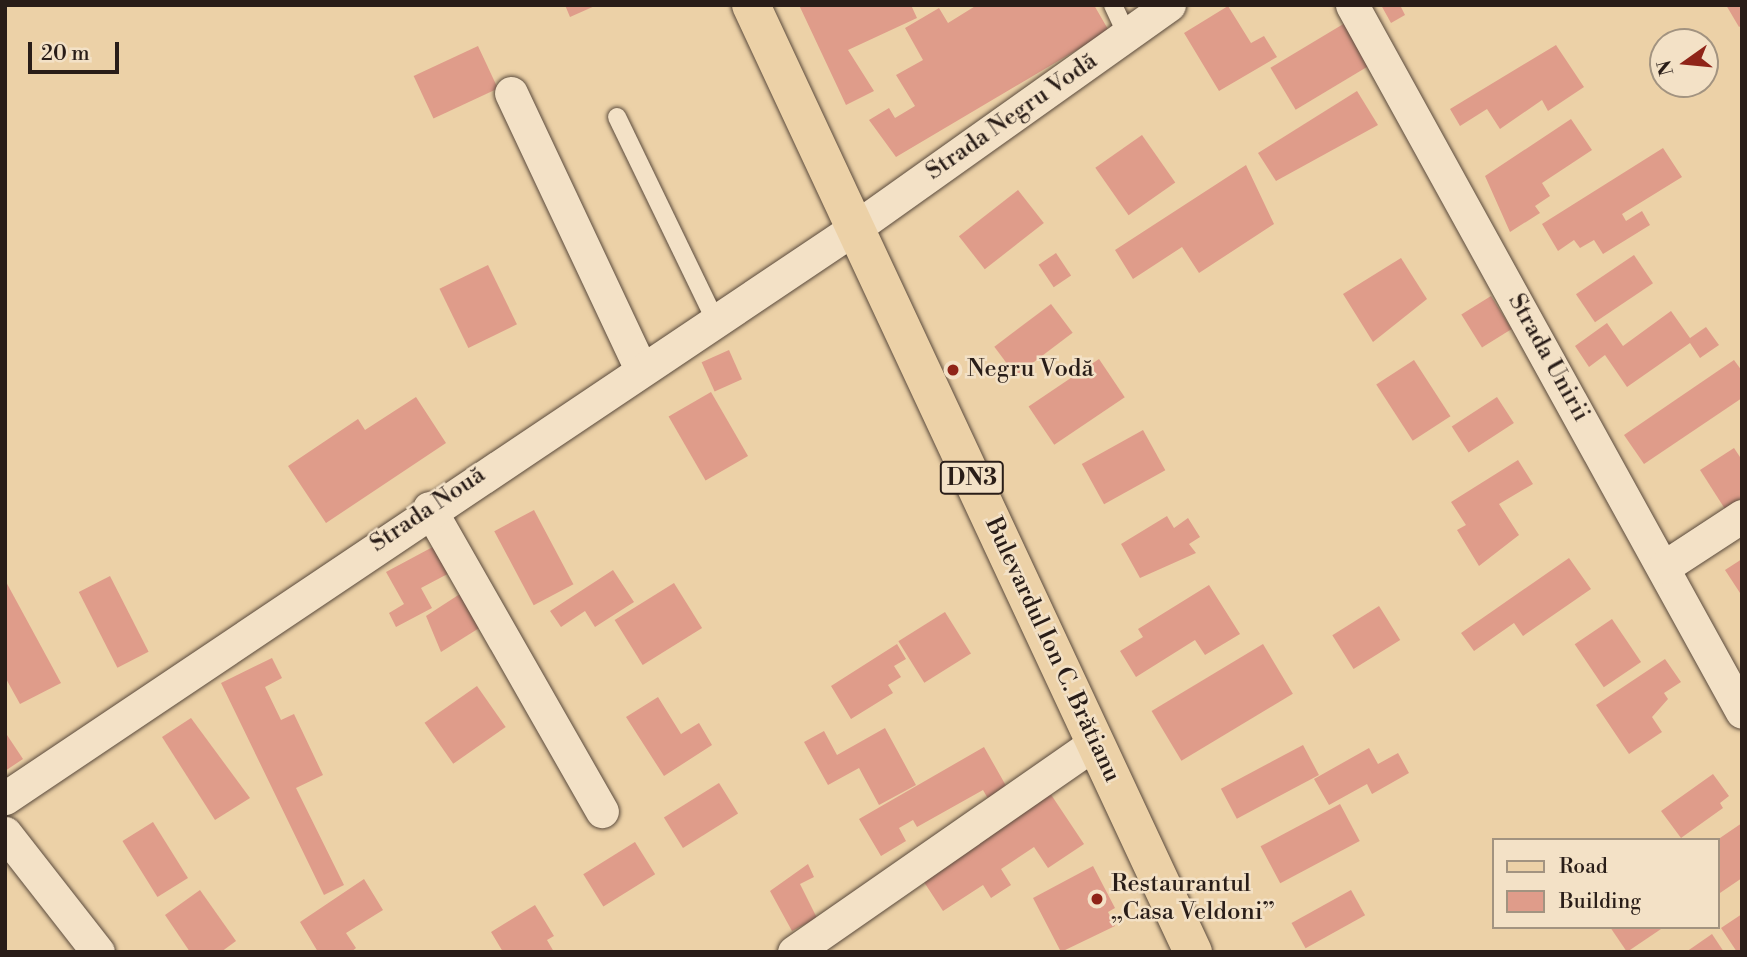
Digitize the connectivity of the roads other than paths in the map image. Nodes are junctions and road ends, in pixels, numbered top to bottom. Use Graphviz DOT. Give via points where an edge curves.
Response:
graph roads {
  1 [pos="751,5"];
  2 [pos="1113,5"];
  3 [pos="1169,5"];
  4 [pos="1352,5"];
  5 [pos="1127,35"];
  6 [pos="511,93"];
  7 [pos="617,117"];
  8 [pos="855,228"];
  9 [pos="715,320"];
  10 [pos="641,369"];
  11 [pos="429,508"];
  12 [pos="1742,516"];
  13 [pos="1664,568"];
  14 [pos="1742,712"];
  15 [pos="1095,743"];
  16 [pos="5,798"];
  17 [pos="602,811"];
  18 [pos="5,833"];
  19 [pos="98,952"];
  20 [pos="794,952"];
  21 [pos="1193,952"];
  1 -- 8 [label="main road, Bulevardul Ion C. Brătianu / DN3"];
  2 -- 5 [label="lane"];
  3 -- 5 [label="street, Strada Negru Vodă"];
  4 -- 13 [label="street, Strada Unirii"];
  5 -- 8 [label="street, Strada Negru Vodă"];
  6 -- 10 [label="street"];
  7 -- 9 [label="lane"];
  8 -- 9 [label="street, Strada Nouă"];
  8 -- 15 [label="main road, Bulevardul Ion C. Brătianu / DN3"];
  9 -- 10 [label="street, Strada Nouă"];
  10 -- 11 [label="street, Strada Nouă"];
  11 -- 16 [label="street, Strada Nouă"];
  11 -- 17 [label="street"];
  12 -- 13 [label="street"];
  13 -- 14 [label="street, Strada Unirii"];
  15 -- 20 [label="street"];
  15 -- 21 [label="main road, Bulevardul Ion C. Brătianu / DN3"];
  18 -- 19 [label="street"];
}
